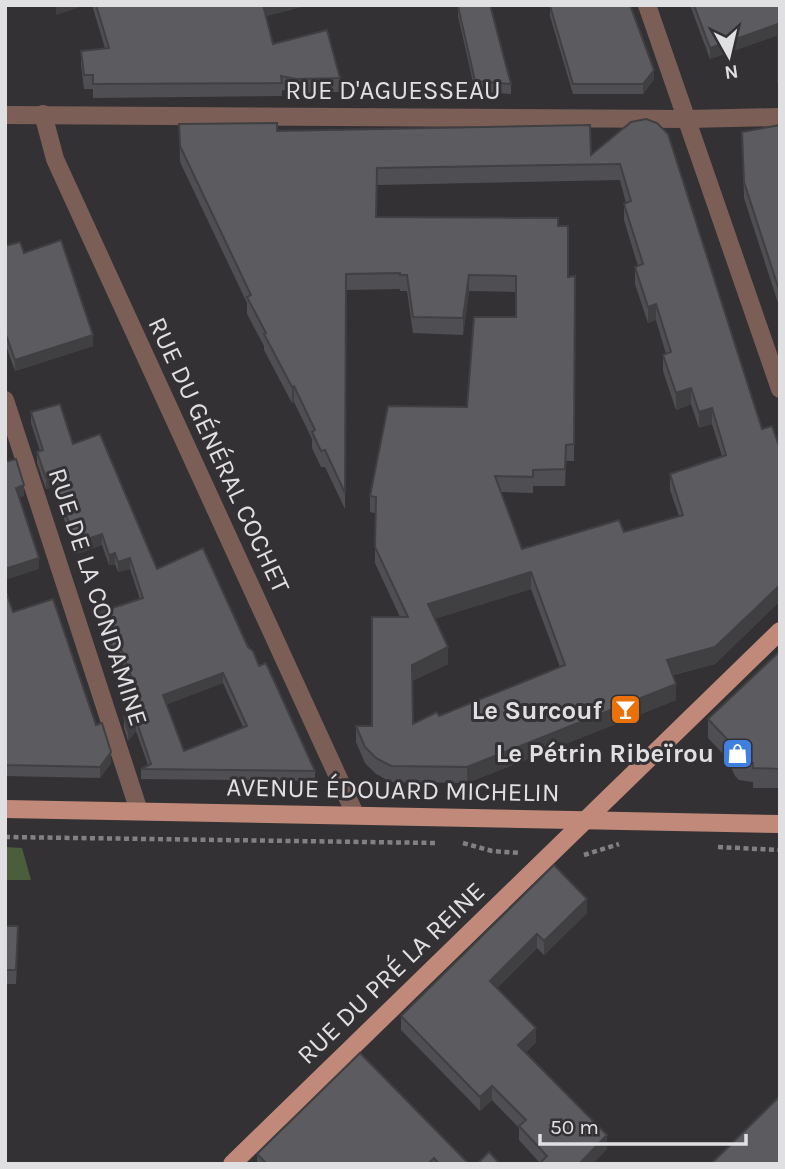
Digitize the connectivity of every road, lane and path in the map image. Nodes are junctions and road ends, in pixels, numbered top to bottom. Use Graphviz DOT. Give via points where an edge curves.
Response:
graph roads {
  1 [pos="648,5"];
  2 [pos="43,114"];
  3 [pos="5,115"];
  4 [pos="780,117"];
  5 [pos="687,119"];
  6 [pos="780,389"];
  7 [pos="5,400"];
  8 [pos="780,631"];
  9 [pos="5,809"];
  10 [pos="139,811"];
  11 [pos="355,814"];
  12 [pos="586,820"];
  13 [pos="780,824"];
  14 [pos="5,837"];
  15 [pos="442,843"];
  16 [pos="454,843"];
  17 [pos="492,851"];
  18 [pos="232,1164"];
  1 -- 5 [label="street"];
  2 -- 3 [label="street, RUE D'AGUESSEAU"];
  2 -- 5 [label="street, RUE D'AGUESSEAU"];
  2 -- 11 [label="street, RUE DU GÉNÉRAL COCHET" via="61,172"];
  4 -- 5 [label="street, RUE D'AGUESSEAU"];
  5 -- 6 [label="street"];
  7 -- 10 [label="street, RUE DE LA CONDAMINE"];
  8 -- 12 [label="main road, RUE DU PRÉ LA REINE"];
  9 -- 10 [label="main road, AVENUE ÉDOUARD MICHELIN"];
  10 -- 11 [label="main road, AVENUE ÉDOUARD MICHELIN"];
  11 -- 12 [label="main road, AVENUE ÉDOUARD MICHELIN"];
  12 -- 13 [label="main road, AVENUE ÉDOUARD MICHELIN"];
  12 -- 18 [label="main road, RUE DU PRÉ LA REINE"];
  14 -- 15 [label="path"];
  16 -- 17 [label="path"];
}
